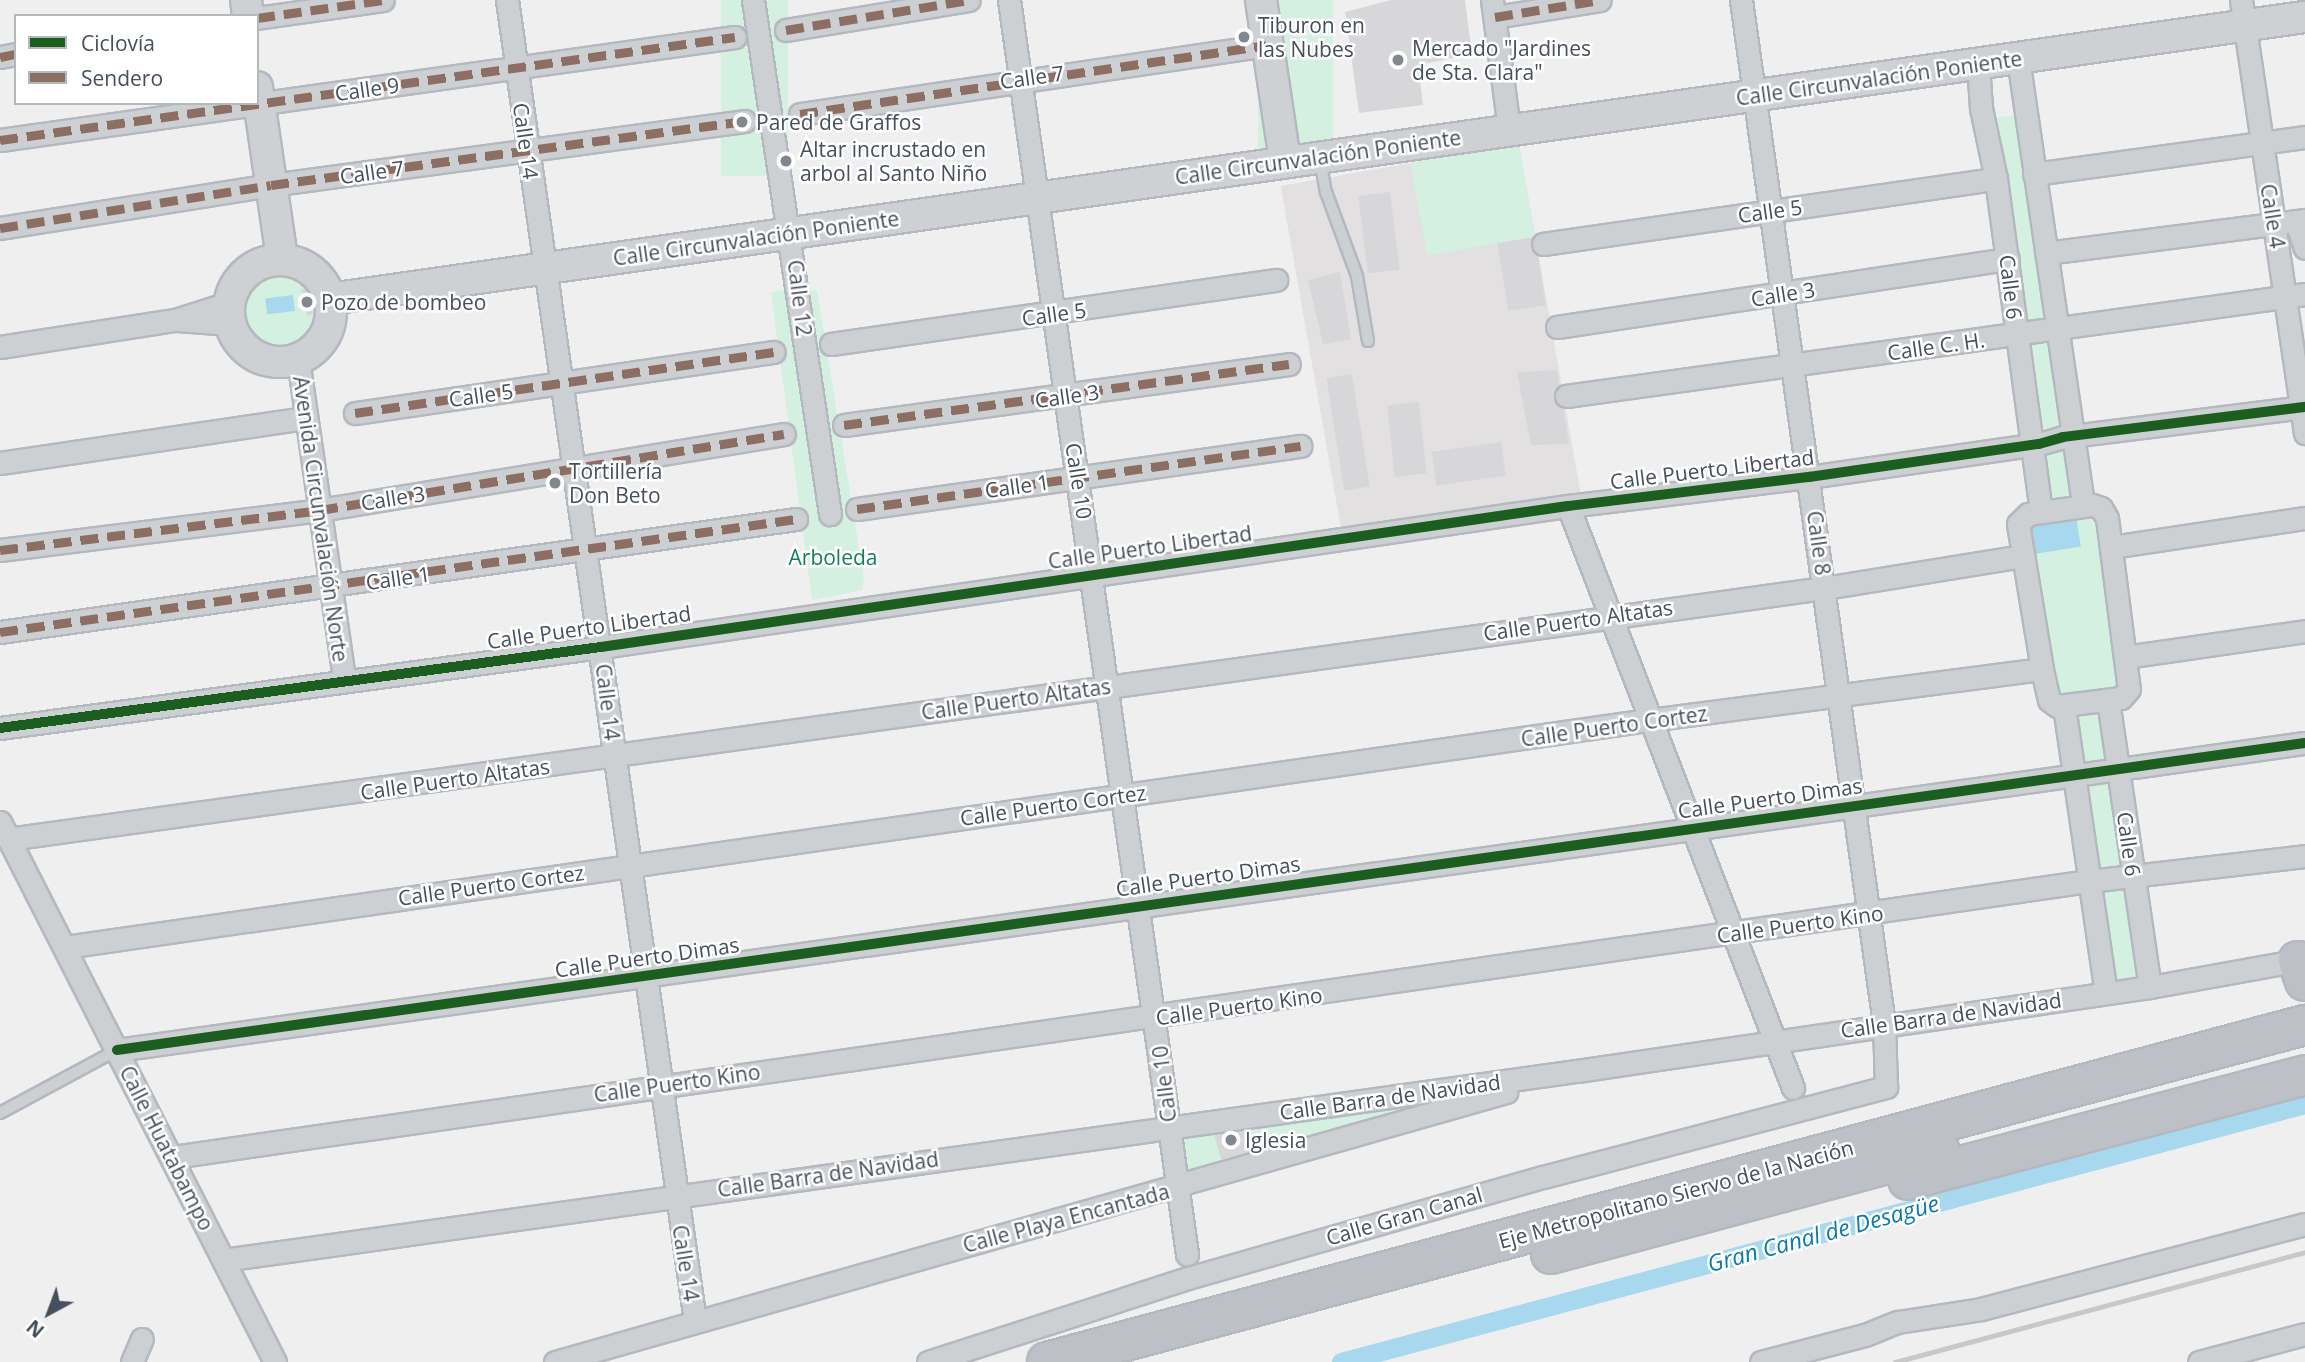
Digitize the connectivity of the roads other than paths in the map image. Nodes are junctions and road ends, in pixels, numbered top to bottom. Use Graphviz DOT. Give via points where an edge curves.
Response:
graph roads {
  1 [pos="383,0"];
  2 [pos="507,0"];
  3 [pos="753,0"];
  4 [pos="969,0"];
  5 [pos="1009,0"];
  6 [pos="1261,0"];
  7 [pos="1600,0"];
  8 [pos="1741,0"];
  9 [pos="1494,9"];
  10 [pos="2243,12"];
  11 [pos="2305,17"];
  12 [pos="259,18"];
  13 [pos="786,30"];
  14 [pos="735,37"];
  15 [pos="1266,45"];
  16 [pos="2018,58"];
  17 [pos="1978,64"];
  18 [pos="516,69"];
  19 [pos="1020,78"];
  20 [pos="259,95"];
  21 [pos="1754,96"];
  22 [pos="259,102"];
  23 [pos="201,105"];
  24 [pos="800,114"];
  25 [pos="745,121"];
  26 [pos="1509,130"];
  27 [pos="2305,137"];
  28 [pos="0,140"];
  29 [pos="2261,143"];
  30 [pos="527,151"];
  31 [pos="1320,156"];
  32 [pos="1285,161"];
  33 [pos="2034,174"];
  34 [pos="1996,179"];
  35 [pos="271,185"];
  36 [pos="1038,197"];
  37 [pos="1769,211"];
  38 [pos="2292,222"];
  39 [pos="0,228"];
  40 [pos="791,232"];
  41 [pos="1544,244"];
  42 [pos="2305,248"];
  43 [pos="2046,253"];
  44 [pos="282,259"];
  45 [pos="2008,259"];
  46 [pos="544,269"];
  47 [pos="1276,279"];
  48 [pos="1782,294"];
  49 [pos="2295,295"];
  50 [pos="330,299"];
  51 [pos="230,313"];
  52 [pos="1055,314"];
  53 [pos="2057,325"];
  54 [pos="1557,327"];
  55 [pos="2017,335"];
  56 [pos="1368,341"];
  57 [pos="831,344"];
  58 [pos="0,346"];
  59 [pos="774,352"];
  60 [pos="298,359"];
  61 [pos="1289,364"];
  62 [pos="1792,365"];
  63 [pos="561,383"];
  64 [pos="1066,396"];
  65 [pos="1566,396"];
  66 [pos="2303,408"];
  67 [pos="355,413"];
  68 [pos="306,418"];
  69 [pos="844,425"];
  70 [pos="785,433"];
  71 [pos="2305,433"];
  72 [pos="2073,435"];
  73 [pos="2032,445"];
  74 [pos="1301,446"];
  75 [pos="0,463"];
  76 [pos="574,468"];
  77 [pos="1079,477"];
  78 [pos="1809,477"];
  79 [pos="2083,505"];
  80 [pos="1568,506"];
  81 [pos="857,509"];
  82 [pos="320,510"];
  83 [pos="2040,512"];
  84 [pos="830,514"];
  85 [pos="2305,518"];
  86 [pos="796,519"];
  87 [pos="2111,547"];
  88 [pos="0,550"];
  89 [pos="586,550"];
  90 [pos="2023,556"];
  91 [pos="1093,575"];
  92 [pos="332,588"];
  93 [pos="1825,588"];
  94 [pos="1611,615"];
  95 [pos="2305,631"];
  96 [pos="0,632"];
  97 [pos="600,646"];
  98 [pos="2126,657"];
  99 [pos="2042,669"];
  100 [pos="344,679"];
  101 [pos="1107,686"];
  102 [pos="1839,696"];
  103 [pos="2118,696"];
  104 [pos="2058,705"];
  105 [pos="1649,720"];
  106 [pos="0,728"];
  107 [pos="2305,743"];
  108 [pos="615,757"];
  109 [pos="2119,770"];
  110 [pos="2074,776"];
  111 [pos="1123,795"];
  112 [pos="1854,806"];
  113 [pos="1689,828"];
  114 [pos="4,831"];
  115 [pos="2305,856"];
  116 [pos="629,864"];
  117 [pos="2133,877"];
  118 [pos="2089,881"];
  119 [pos="1140,905"];
  120 [pos="1869,915"];
  121 [pos="1732,933"];
  122 [pos="65,947"];
  123 [pos="2303,967"];
  124 [pos="645,978"];
  125 [pos="2150,988"];
  126 [pos="2106,993"];
  127 [pos="2305,1017"];
  128 [pos="1156,1018"];
  129 [pos="1884,1024"];
  130 [pos="2305,1025"];
  131 [pos="1776,1039"];
  132 [pos="2305,1048"];
  133 [pos="117,1050"];
  134 [pos="1577,1071"];
  135 [pos="2305,1075"];
  136 [pos="660,1084"];
  137 [pos="1886,1087"];
  138 [pos="1793,1088"];
  139 [pos="0,1112"];
  140 [pos="1169,1127"];
  141 [pos="173,1157"];
  142 [pos="1176,1188"];
  143 [pos="676,1195"];
  144 [pos="1706,1216"];
  145 [pos="2305,1224"];
  146 [pos="1187,1254"];
  147 [pos="223,1260"];
  148 [pos="1373,1276"];
  149 [pos="695,1321"];
  150 [pos="2305,1334"];
  151 [pos="142,1339"];
  152 [pos="132,1362"];
  153 [pos="275,1362"];
  154 [pos="555,1362"];
  155 [pos="928,1362"];
  156 [pos="1047,1362"];
  157 [pos="1143,1362"];
  158 [pos="1761,1362"];
  159 [pos="2199,1362"];
  1 -- 12 [label="street"];
  2 -- 18 [label="street, Calle 14"];
  3 -- 40 [label="street, Calle 12"];
  4 -- 13 [label="street"];
  5 -- 19 [label="street, Calle 10"];
  6 -- 15 [label="street"];
  7 -- 9 [label="street"];
  8 -- 21 [label="street, Calle 8"];
  9 -- 26 [label="street"];
  10 -- 11 [label="street, Calle Circunvalación Poniente"];
  10 -- 16 [label="street, Calle Circunvalación Poniente"];
  10 -- 29 [label="street, Calle 4"];
  14 -- 18 [label="street, Calle 9"];
  15 -- 19 [label="street, Calle 7"];
  15 -- 32 [label="street"];
  16 -- 17 [label="street, Calle Circunvalación Poniente"];
  16 -- 33 [label="street, Calle 6"];
  17 -- 21 [label="street, Calle Circunvalación Poniente"];
  17 -- 34 [label="street, Calle 6" via="1980,108"];
  18 -- 20 [label="street, Calle 9"];
  18 -- 30 [label="street, Calle 14"];
  19 -- 24 [label="street, Calle 7"];
  19 -- 36 [label="street, Calle 10"];
  21 -- 26 [label="street, Calle Circunvalación Poniente"];
  21 -- 37 [label="street, Calle 8"];
  22 -- 35 [label="street"];
  23 -- 28 [label="street, Calle 9"];
  25 -- 30 [label="street, Calle 7"];
  26 -- 31 [label="street, Calle Circunvalación Poniente"];
  27 -- 29 [label="street"];
  29 -- 33 [label="street"];
  29 -- 38 [label="street, Calle 4"];
  30 -- 35 [label="street, Calle 7"];
  30 -- 46 [label="street, Calle 14"];
  31 -- 32 [label="street, Calle Circunvalación Poniente"];
  31 -- 56 [label="lane" via="1326,192 1357,276"];
  32 -- 36 [label="street, Calle Circunvalación Poniente"];
  33 -- 43 [label="street, Calle 6"];
  34 -- 37 [label="street, Calle 5"];
  34 -- 45 [label="street, Calle 6"];
  35 -- 39 [label="street, Calle 7"];
  35 -- 44 [label="street"];
  36 -- 40 [label="street, Calle Circunvalación Poniente"];
  36 -- 52 [label="street, Calle 10"];
  37 -- 41 [label="street, Calle 5"];
  37 -- 48 [label="street, Calle 8"];
  38 -- 42 [label="street"];
  38 -- 43 [label="street"];
  38 -- 49 [label="street, Calle 4"];
  40 -- 46 [label="street, Calle Circunvalación Poniente"];
  40 -- 84 [label="street, Calle 12"];
  43 -- 53 [label="street, Calle 6"];
  44 -- 50 [label="street" via="310,270"];
  44 -- 51 [label="street" via="245,273"];
  45 -- 48 [label="street, Calle 3"];
  45 -- 55 [label="street, Calle 6"];
  46 -- 50 [label="street, Calle Circunvalación Poniente"];
  46 -- 63 [label="street, Calle 14"];
  47 -- 52 [label="street, Calle 5"];
  48 -- 54 [label="street, Calle 3"];
  48 -- 62 [label="street, Calle 8"];
  49 -- 53 [label="street, Calle C. H."];
  49 -- 66 [label="street, Calle 4"];
  50 -- 60 [label="street" via="326,336"];
  51 -- 58 [label="street"];
  51 -- 60 [label="street" via="247,350 263,359"];
  52 -- 57 [label="street, Calle 5"];
  52 -- 64 [label="street, Calle 10"];
  53 -- 55 [label="street, Calle C. H."];
  53 -- 72 [label="street, Calle 6"];
  55 -- 62 [label="street, Calle C. H."];
  55 -- 73 [label="street, Calle 6"];
  59 -- 63 [label="street, Calle 5"];
  60 -- 68 [label="street, Avenida Circunvalación Norte"];
  61 -- 64 [label="street, Calle 3"];
  62 -- 65 [label="street, Calle C. H."];
  62 -- 78 [label="street, Calle 8"];
  63 -- 67 [label="street, Calle 5"];
  63 -- 76 [label="street, Calle 14"];
  64 -- 69 [label="street, Calle 3"];
  64 -- 77 [label="street, Calle 10"];
  66 -- 71 [label="street, Calle 4"];
  66 -- 72 [label="street, Calle Puerto Libertad"];
  68 -- 75 [label="street"];
  68 -- 82 [label="street, Avenida Circunvalación Norte"];
  70 -- 76 [label="street, Calle 3"];
  72 -- 73 [label="street, Calle Puerto Libertad"];
  72 -- 79 [label="street, Calle 6"];
  73 -- 78 [label="street, Calle Puerto Libertad"];
  73 -- 83 [label="street, Calle 6"];
  74 -- 77 [label="street, Calle 1"];
  76 -- 82 [label="street, Calle 3"];
  76 -- 89 [label="street, Calle 14"];
  77 -- 81 [label="street, Calle 1"];
  77 -- 91 [label="street, Calle 10"];
  78 -- 80 [label="street, Calle Puerto Libertad"];
  78 -- 93 [label="street, Calle 8"];
  79 -- 83 [label="street"];
  79 -- 87 [label="street, Calle 6" via="2098,506 2105,512"];
  80 -- 91 [label="street, Calle Puerto Libertad"];
  80 -- 94 [label="street"];
  82 -- 88 [label="street, Calle 3"];
  82 -- 92 [label="street, Avenida Circunvalación Norte"];
  83 -- 90 [label="street" via="2020,520"];
  85 -- 87 [label="street"];
  86 -- 89 [label="street, Calle 1"];
  87 -- 98 [label="street, Calle 6"];
  89 -- 92 [label="street, Calle 1"];
  89 -- 97 [label="street, Calle 14"];
  90 -- 93 [label="street, Calle Puerto Altatas"];
  90 -- 99 [label="street"];
  91 -- 97 [label="street, Calle Puerto Libertad"];
  91 -- 101 [label="street, Calle 10"];
  92 -- 96 [label="street, Calle 1"];
  92 -- 100 [label="street, Avenida Circunvalación Norte"];
  93 -- 94 [label="street, Calle Puerto Altatas"];
  93 -- 102 [label="street, Calle 8"];
  94 -- 101 [label="street, Calle Puerto Altatas"];
  94 -- 105 [label="street"];
  95 -- 98 [label="street"];
  97 -- 100 [label="street, Calle Puerto Libertad"];
  97 -- 108 [label="street, Calle 14"];
  98 -- 103 [label="street, Calle 6"];
  99 -- 102 [label="street, Calle Puerto Cortez"];
  99 -- 104 [label="street"];
  100 -- 106 [label="street, Calle Puerto Libertad"];
  101 -- 108 [label="street, Calle Puerto Altatas"];
  101 -- 111 [label="street, Calle 10"];
  102 -- 105 [label="street, Calle Puerto Cortez"];
  102 -- 112 [label="street, Calle 8"];
  103 -- 104 [label="street"];
  103 -- 109 [label="street, Calle 6"];
  104 -- 110 [label="street"];
  105 -- 111 [label="street, Calle Puerto Cortez"];
  105 -- 113 [label="street"];
  107 -- 109 [label="street, Calle Puerto Dimas"];
  108 -- 114 [label="street, Calle Puerto Altatas"];
  108 -- 116 [label="street, Calle 14"];
  109 -- 110 [label="street, Calle Puerto Dimas"];
  109 -- 117 [label="street, Calle 6"];
  110 -- 112 [label="street, Calle Puerto Dimas"];
  110 -- 118 [label="street"];
  111 -- 116 [label="street, Calle Puerto Cortez"];
  111 -- 119 [label="street, Calle 10"];
  112 -- 113 [label="street, Calle Puerto Dimas"];
  112 -- 120 [label="street, Calle 8"];
  113 -- 119 [label="street, Calle Puerto Dimas"];
  113 -- 121 [label="street"];
  114 -- 122 [label="street, Calle Huatabampo"];
  115 -- 117 [label="street, Calle Puerto Kino"];
  116 -- 122 [label="street, Calle Puerto Cortez"];
  116 -- 124 [label="street, Calle 14"];
  117 -- 118 [label="street, Calle Puerto Kino"];
  117 -- 125 [label="street, Calle 6"];
  118 -- 120 [label="street, Calle Puerto Kino"];
  118 -- 126 [label="street"];
  119 -- 124 [label="street, Calle Puerto Dimas"];
  119 -- 128 [label="street, Calle 10"];
  120 -- 121 [label="street, Calle Puerto Kino"];
  120 -- 129 [label="street, Calle 8"];
  121 -- 128 [label="street, Calle Puerto Kino"];
  121 -- 131 [label="street"];
  122 -- 133 [label="street, Calle Huatabampo"];
  123 -- 125 [label="street, Calle Barra de Navidad"];
  124 -- 133 [label="street, Calle Puerto Dimas"];
  124 -- 136 [label="street, Calle 14"];
  125 -- 126 [label="street, Calle Barra de Navidad"];
  126 -- 129 [label="street, Calle Barra de Navidad"];
  127 -- 148 [label="highway" via="1930,1103 1520,1210 1406,1257"];
  128 -- 136 [label="street, Calle Puerto Kino"];
  128 -- 140 [label="street, Calle 10"];
  129 -- 131 [label="street, Calle Barra de Navidad"];
  129 -- 137 [label="street, Calle 8"];
  130 -- 148 [label="highway, Eje Metropolitano Siervo de la Nación"];
  131 -- 134 [label="street, Calle Barra de Navidad"];
  131 -- 138 [label="street"];
  132 -- 144 [label="highway, Eje Metropolitano Siervo de la Nación"];
  133 -- 139 [label="lane"];
  133 -- 141 [label="street, Calle Huatabampo"];
  134 -- 140 [label="street, Calle Barra de Navidad"];
  134 -- 142 [label="street, Calle Playa Encantada"];
  135 -- 144 [label="highway" via="1936,1175 1764,1213"];
  136 -- 141 [label="street, Calle Puerto Kino"];
  136 -- 143 [label="street, Calle 14"];
  137 -- 155 [label="street, Calle Gran Canal" via="1543,1177 1201,1274"];
  140 -- 142 [label="street, Calle 10"];
  140 -- 143 [label="street, Calle Barra de Navidad"];
  141 -- 147 [label="street, Calle Huatabampo"];
  142 -- 146 [label="street, Calle 10"];
  142 -- 149 [label="street, Calle Playa Encantada"];
  143 -- 147 [label="street, Calle Barra de Navidad"];
  143 -- 149 [label="street, Calle 14"];
  144 -- 157 [label="highway, Eje Metropolitano Siervo de la Nación"];
  145 -- 158 [label="street" via="2007,1303 1898,1322"];
  147 -- 153 [label="street, Calle Huatabampo"];
  148 -- 156 [label="highway, Eje Metropolitano Siervo de la Nación"];
  149 -- 154 [label="street, Calle Playa Encantada"];
  150 -- 159 [label="street"];
  151 -- 152 [label="street"];
}
